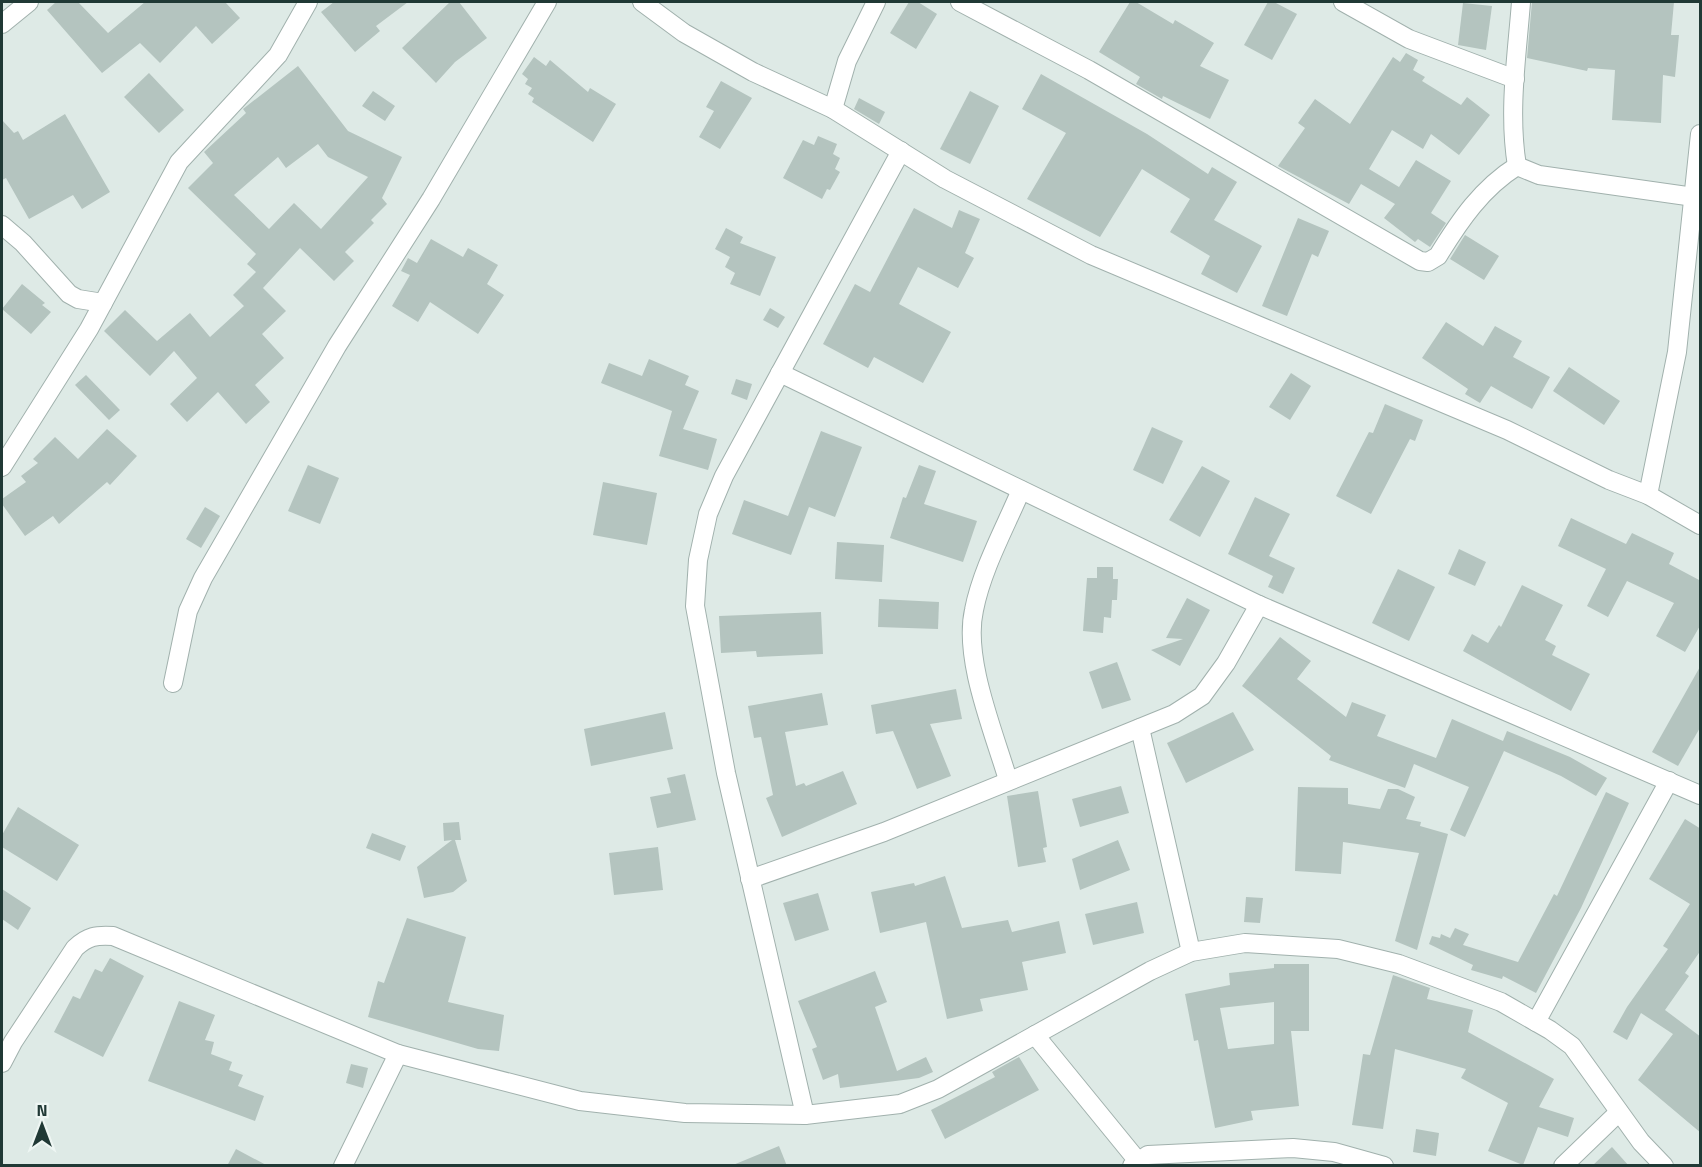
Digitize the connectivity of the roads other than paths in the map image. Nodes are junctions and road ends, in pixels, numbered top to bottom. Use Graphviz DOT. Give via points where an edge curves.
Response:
graph roads {
  1 [pos="29,2"];
  2 [pos="308,2"];
  3 [pos="547,2"];
  4 [pos="642,2"];
  5 [pos="876,2"];
  6 [pos="960,2"];
  7 [pos="1343,2"];
  8 [pos="1521,2"];
  9 [pos="2,24"];
  10 [pos="1515,79"];
  11 [pos="833,109"];
  12 [pos="1701,134"];
  13 [pos="901,151"];
  14 [pos="1517,166"];
  15 [pos="1694,197"];
  16 [pos="2,225"];
  17 [pos="103,303"];
  18 [pos="780,373"];
  19 [pos="2,467"];
  20 [pos="1021,490"];
  21 [pos="1648,495"];
  22 [pos="1701,525"];
  23 [pos="1259,605"];
  24 [pos="173,683"];
  25 [pos="1140,728"];
  26 [pos="1008,780"];
  27 [pos="1669,781"];
  28 [pos="1701,795"];
  29 [pos="750,879"];
  30 [pos="1191,952"];
  31 [pos="1536,1022"];
  32 [pos="1035,1035"];
  33 [pos="398,1053"];
  34 [pos="2,1064"];
  35 [pos="1619,1112"];
  36 [pos="805,1115"];
  37 [pos="1134,1163"];
  38 [pos="344,1166"];
  39 [pos="1384,1166"];
  40 [pos="1563,1166"];
  41 [pos="1664,1166"];
  1 -- 9 [label="street"];
  2 -- 17 [label="street" via="278,55 179,162"];
  3 -- 24 [label="street" via="337,346 203,578 189,611"];
  4 -- 11 [label="street" via="684,33 733,61"];
  5 -- 11 [label="street" via="848,61"];
  6 -- 14 [label="street" via="1089,70 1420,261 1428,262 1437,256 1479,196"];
  7 -- 10 [label="street" via="1409,39"];
  8 -- 10 [label="street"];
  10 -- 14 [label="street"];
  11 -- 13 [label="street"];
  12 -- 15 [label="street"];
  13 -- 18 [label="street"];
  13 -- 21 [label="street" via="1091,255 1507,429"];
  14 -- 15 [label="street" via="1539,175"];
  15 -- 21 [label="street" via="1677,352"];
  16 -- 17 [label="street" via="69,294"];
  17 -- 19 [label="street"];
  18 -- 20 [label="street"];
  18 -- 29 [label="street" via="724,476 708,514 698,560 695,606"];
  20 -- 23 [label="street"];
  20 -- 26 [label="street" via="981,587 971,633 972,655"];
  21 -- 22 [label="street"];
  23 -- 25 [label="street" via="1203,696"];
  23 -- 27 [label="street"];
  25 -- 26 [label="street"];
  25 -- 30 [label="street"];
  26 -- 29 [label="street" via="884,832"];
  27 -- 28 [label="street"];
  27 -- 31 [label="street"];
  29 -- 36 [label="street"];
  30 -- 31 [label="street" via="1245,943 1338,949 1409,968 1501,1002"];
  30 -- 32 [label="street"];
  31 -- 35 [label="street" via="1572,1046"];
  32 -- 36 [label="street" via="938,1089 900,1104"];
  32 -- 37 [label="street"];
  33 -- 34 [label="street" via="114,936 96,934 75,948"];
  33 -- 36 [label="street" via="580,1101 685,1113"];
  33 -- 38 [label="street"];
  35 -- 40 [label="street"];
  35 -- 41 [label="street"];
  37 -- 39 [label="street" via="1148,1155 1293,1148 1334,1152"];
}
